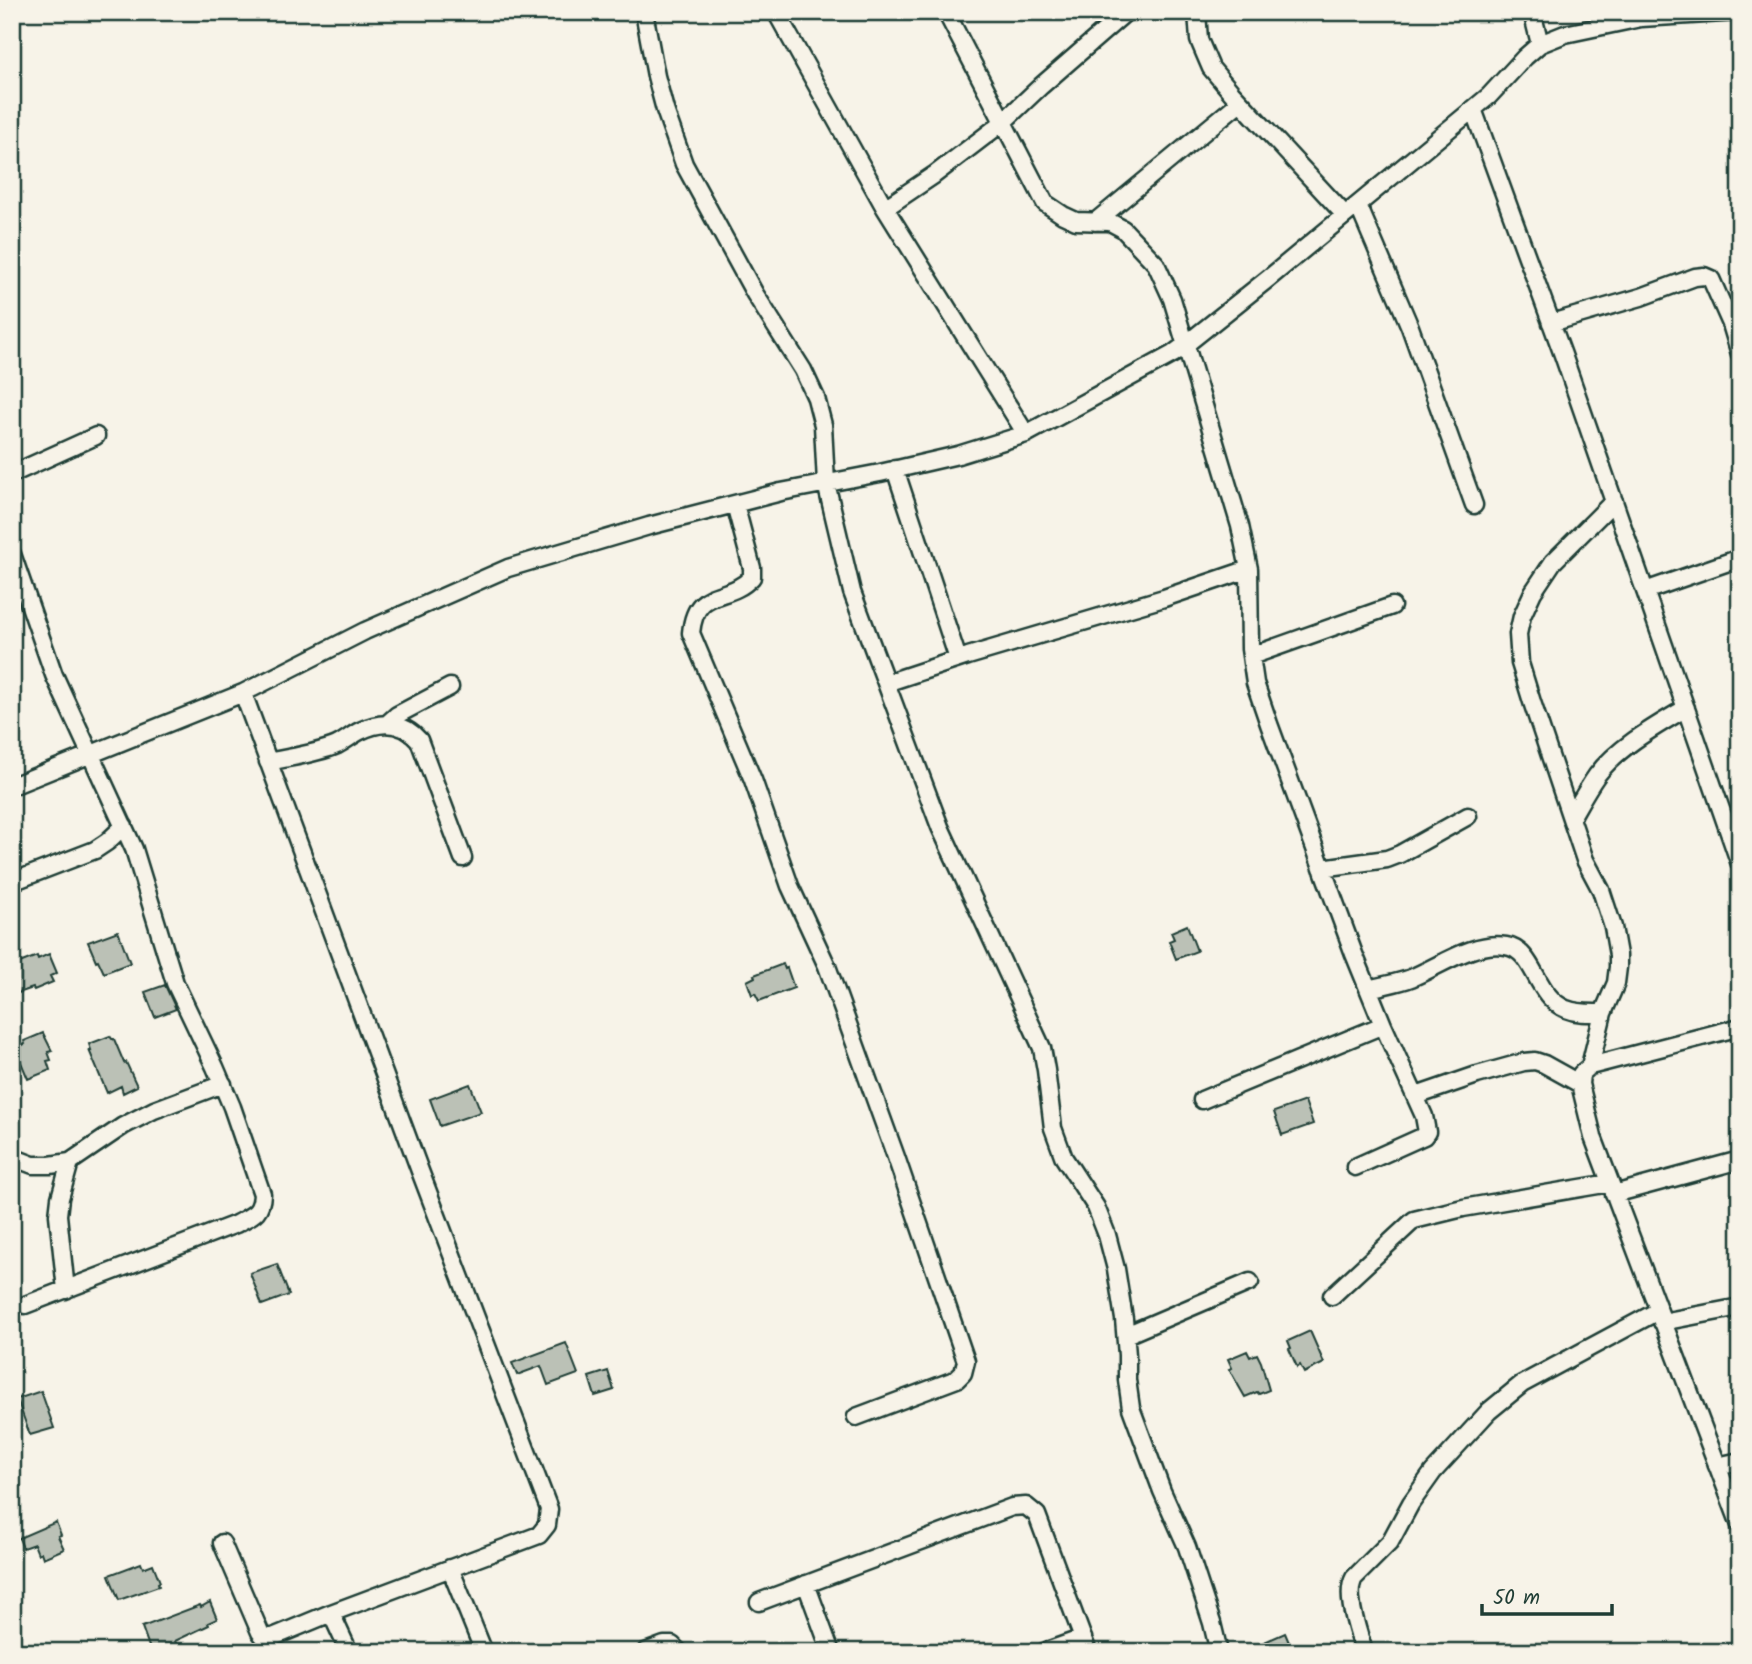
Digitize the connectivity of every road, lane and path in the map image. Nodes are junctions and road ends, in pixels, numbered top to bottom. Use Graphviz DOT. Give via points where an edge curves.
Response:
graph roads {
  1 [pos="644,12"];
  2 [pos="776,12"];
  3 [pos="946,12"];
  4 [pos="1125,12"];
  5 [pos="1197,12"];
  6 [pos="1532,12"];
  7 [pos="1740,12"];
  8 [pos="1681,14"];
  9 [pos="1541,44"];
  10 [pos="1241,102"];
  11 [pos="1473,109"];
  12 [pos="1002,123"];
  13 [pos="884,208"];
  14 [pos="1351,210"];
  15 [pos="1095,222"];
  16 [pos="1551,324"];
  17 [pos="1185,345"];
  18 [pos="1740,354"];
  19 [pos="1026,434"];
  20 [pos="96,436"];
  21 [pos="895,469"];
  22 [pos="12,474"];
  23 [pos="826,484"];
  24 [pos="1614,501"];
  25 [pos="735,504"];
  26 [pos="1474,505"];
  27 [pos="12,554"];
  28 [pos="1740,558"];
  29 [pos="1249,569"];
  30 [pos="1645,591"];
  31 [pos="1392,606"];
  32 [pos="1251,656"];
  33 [pos="958,659"];
  34 [pos="886,683"];
  35 [pos="450,687"];
  36 [pos="243,693"];
  37 [pos="1686,708"];
  38 [pos="387,724"];
  39 [pos="91,755"];
  40 [pos="268,762"];
  41 [pos="12,786"];
  42 [pos="1468,816"];
  43 [pos="1571,818"];
  44 [pos="124,826"];
  45 [pos="463,858"];
  46 [pos="1740,864"];
  47 [pos="1322,868"];
  48 [pos="12,882"];
  49 [pos="1369,989"];
  50 [pos="1603,1013"];
  51 [pos="1382,1025"];
  52 [pos="1740,1027"];
  53 [pos="1590,1066"];
  54 [pos="223,1084"];
  55 [pos="1580,1084"];
  56 [pos="1416,1096"];
  57 [pos="1202,1100"];
  58 [pos="12,1157"];
  59 [pos="1740,1160"];
  60 [pos="69,1162"];
  61 [pos="1355,1167"];
  62 [pos="1612,1188"];
  63 [pos="1250,1282"];
  64 [pos="66,1290"];
  65 [pos="1332,1296"];
  66 [pos="25,1305"];
  67 [pos="1740,1307"];
  68 [pos="1660,1316"];
  69 [pos="1126,1335"];
  70 [pos="856,1417"];
  71 [pos="1740,1461"];
  72 [pos="1717,1466"];
  73 [pos="1740,1525"];
  74 [pos="222,1543"];
  75 [pos="450,1568"];
  76 [pos="806,1584"];
  77 [pos="759,1602"];
  78 [pos="331,1613"];
  79 [pos="1086,1645"];
  80 [pos="349,1652"];
  81 [pos="485,1652"];
  82 [pos="645,1652"];
  83 [pos="678,1652"];
  84 [pos="831,1652"];
  85 [pos="1044,1652"];
  86 [pos="1219,1652"];
  87 [pos="1364,1652"];
  1 -- 23 [label="street" via="656,76 684,164 816,398"];
  2 -- 13 [label="street"];
  3 -- 12 [label="street"];
  4 -- 12 [label="street"];
  5 -- 10 [label="street" via="1199,40 1211,68"];
  6 -- 9 [label="street"];
  7 -- 8 [label="street"];
  8 -- 9 [label="street" via="1565,34"];
  9 -- 11 [label="street"];
  10 -- 14 [label="street"];
  10 -- 15 [label="street"];
  11 -- 14 [label="street"];
  11 -- 16 [label="street"];
  12 -- 13 [label="street"];
  12 -- 15 [label="street" via="1045,202 1076,221"];
  13 -- 19 [label="street"];
  14 -- 17 [label="street"];
  14 -- 26 [label="street" via="1410,327"];
  15 -- 17 [label="street" via="1110,222 1123,229 1156,264"];
  16 -- 18 [label="street" via="1704,276 1711,279"];
  16 -- 24 [label="street"];
  17 -- 19 [label="street"];
  17 -- 29 [label="street" via="1241,526"];
  19 -- 21 [label="street"];
  20 -- 22 [label="street"];
  21 -- 23 [label="street"];
  21 -- 33 [label="street"];
  23 -- 25 [label="street"];
  23 -- 34 [label="street" via="852,592"];
  24 -- 30 [label="street"];
  24 -- 43 [label="street" via="1553,562 1533,592 1517,634 1520,663"];
  25 -- 36 [label="street" via="508,569 365,631"];
  25 -- 70 [label="street" via="752,577 745,585 699,606 691,633 753,780 790,886 827,966 966,1361 957,1378"];
  27 -- 39 [label="street" via="54,675"];
  28 -- 30 [label="street"];
  29 -- 32 [label="street"];
  29 -- 33 [label="street"];
  30 -- 37 [label="street"];
  31 -- 32 [label="street"];
  32 -- 47 [label="street" via="1269,724"];
  33 -- 34 [label="street"];
  34 -- 69 [label="street" via="940,827 1042,1048 1053,1128 1064,1158 1096,1207 1107,1235"];
  35 -- 38 [label="street"];
  36 -- 39 [label="street"];
  36 -- 40 [label="street"];
  37 -- 43 [label="street" via="1628,746 1598,774"];
  37 -- 46 [label="street"];
  38 -- 40 [label="street" via="361,730 337,744"];
  38 -- 45 [label="street" via="411,731 419,740"];
  39 -- 41 [label="street"];
  39 -- 44 [label="street"];
  40 -- 75 [label="street" via="549,1509 547,1525 539,1535"];
  42 -- 47 [label="street" via="1387,859"];
  43 -- 50 [label="street" via="1601,891 1618,955 1616,983"];
  44 -- 48 [label="street" via="95,850"];
  44 -- 54 [label="street" via="175,983"];
  47 -- 49 [label="street"];
  49 -- 50 [label="street" via="1408,979 1475,949 1508,946 1519,950 1553,1001 1578,1013"];
  49 -- 51 [label="street"];
  50 -- 53 [label="street"];
  51 -- 56 [label="street"];
  51 -- 57 [label="street"];
  52 -- 53 [label="street"];
  53 -- 55 [label="street" via="1581,1074"];
  54 -- 60 [label="street" via="154,1110"];
  54 -- 64 [label="street" via="262,1194 257,1212"];
  55 -- 56 [label="street" via="1535,1061"];
  55 -- 62 [label="street"];
  56 -- 61 [label="street" via="1427,1126 1424,1136"];
  58 -- 60 [label="street" via="33,1165"];
  59 -- 62 [label="street"];
  60 -- 64 [label="street" via="58,1215"];
  62 -- 65 [label="street" via="1463,1208 1415,1220"];
  62 -- 68 [label="street"];
  63 -- 69 [label="street"];
  64 -- 66 [label="street"];
  67 -- 68 [label="street"];
  68 -- 72 [label="street"];
  68 -- 87 [label="street" via="1521,1384 1456,1445 1411,1503 1390,1542 1350,1584"];
  69 -- 86 [label="street" via="1131,1408 1187,1547"];
  71 -- 72 [label="street"];
  72 -- 73 [label="street"];
  74 -- 78 [label="street" via="264,1637"];
  75 -- 78 [label="street"];
  75 -- 81 [label="street"];
  76 -- 77 [label="street"];
  76 -- 79 [label="street" via="1012,1507 1026,1506 1037,1515"];
  76 -- 84 [label="street"];
  78 -- 80 [label="street"];
  79 -- 85 [label="street"];
  82 -- 83 [label="street" via="664,1645"];
}
